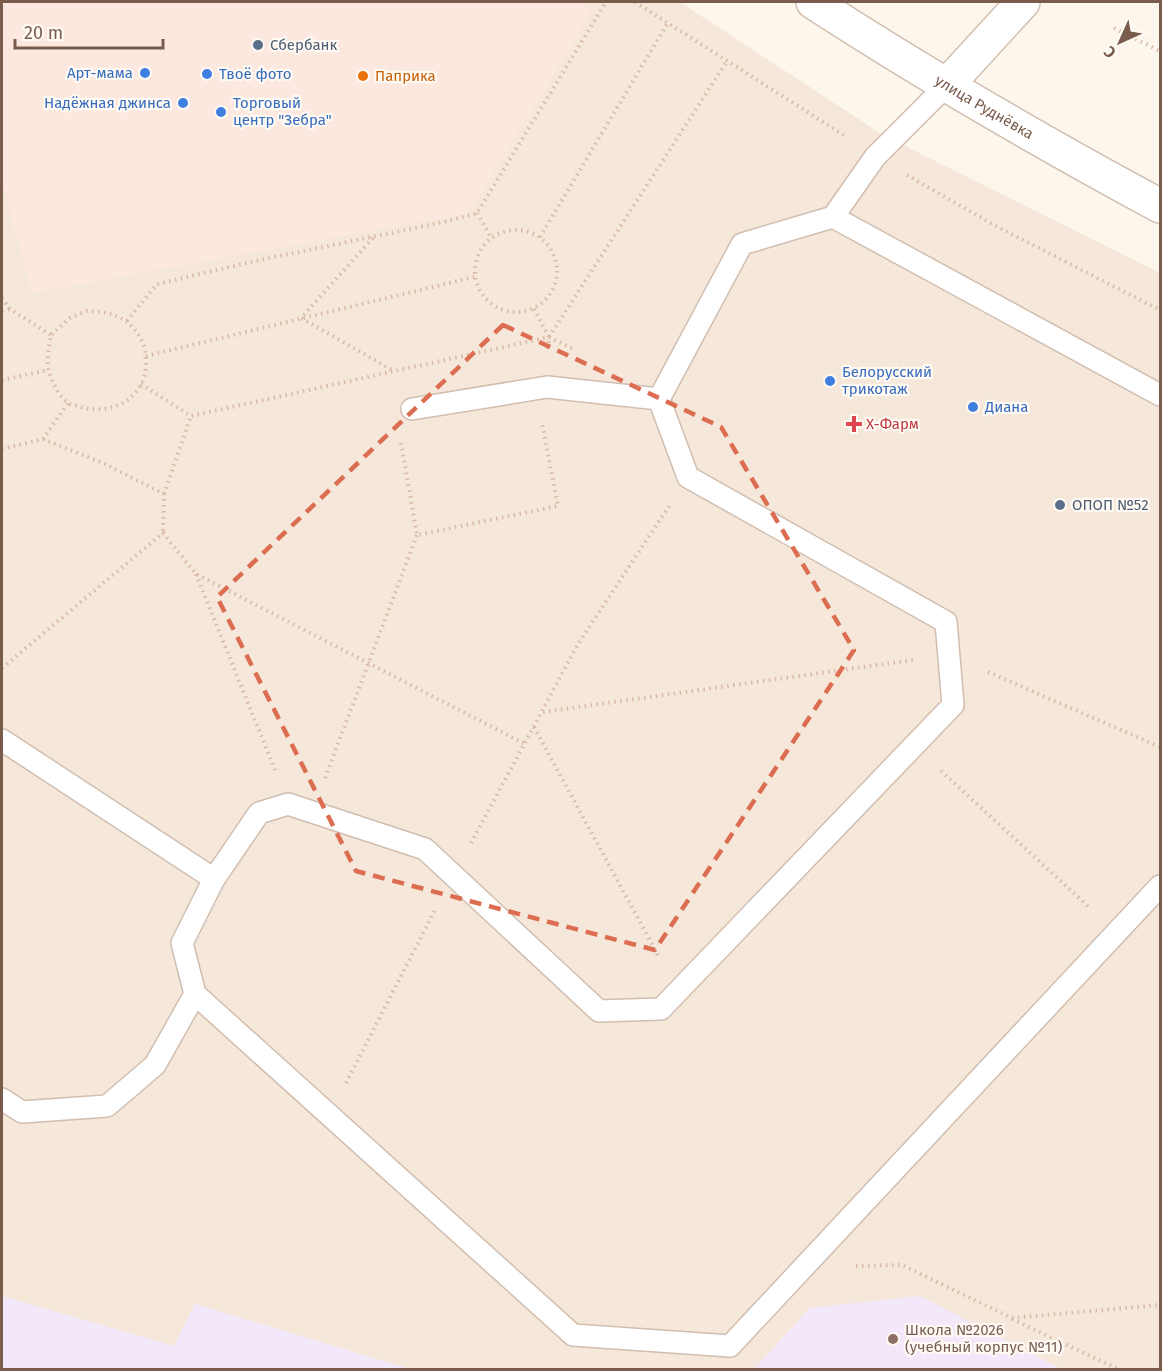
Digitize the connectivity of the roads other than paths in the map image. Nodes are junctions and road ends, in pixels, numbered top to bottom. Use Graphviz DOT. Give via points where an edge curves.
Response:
graph roads {
  1 [pos="813,2"];
  2 [pos="1023,2"];
  3 [pos="947,85"];
  4 [pos="1161,206"];
  5 [pos="833,217"];
  6 [pos="1161,395"];
  7 [pos="658,399"];
  8 [pos="412,409"];
  9 [pos="2,740"];
  10 [pos="214,879"];
  11 [pos="1161,886"];
  12 [pos="195,994"];
  13 [pos="2,1099"];
  1 -- 3 [label="street, улица Руднёвка"];
  2 -- 3 [label="street"];
  3 -- 4 [label="street, улица Руднёвка"];
  3 -- 5 [label="lane" via="875,157"];
  5 -- 6 [label="lane"];
  5 -- 7 [label="lane" via="742,244"];
  7 -- 8 [label="lane" via="540,387"];
  7 -- 10 [label="lane" via="688,477 946,622 953,705 661,1009 599,1011 424,849 288,804 259,813"];
  9 -- 10 [label="lane"];
  10 -- 12 [label="lane" via="182,943"];
  11 -- 12 [label="lane" via="730,1346 573,1335"];
  12 -- 13 [label="lane" via="155,1065 107,1106 22,1112"];
}
